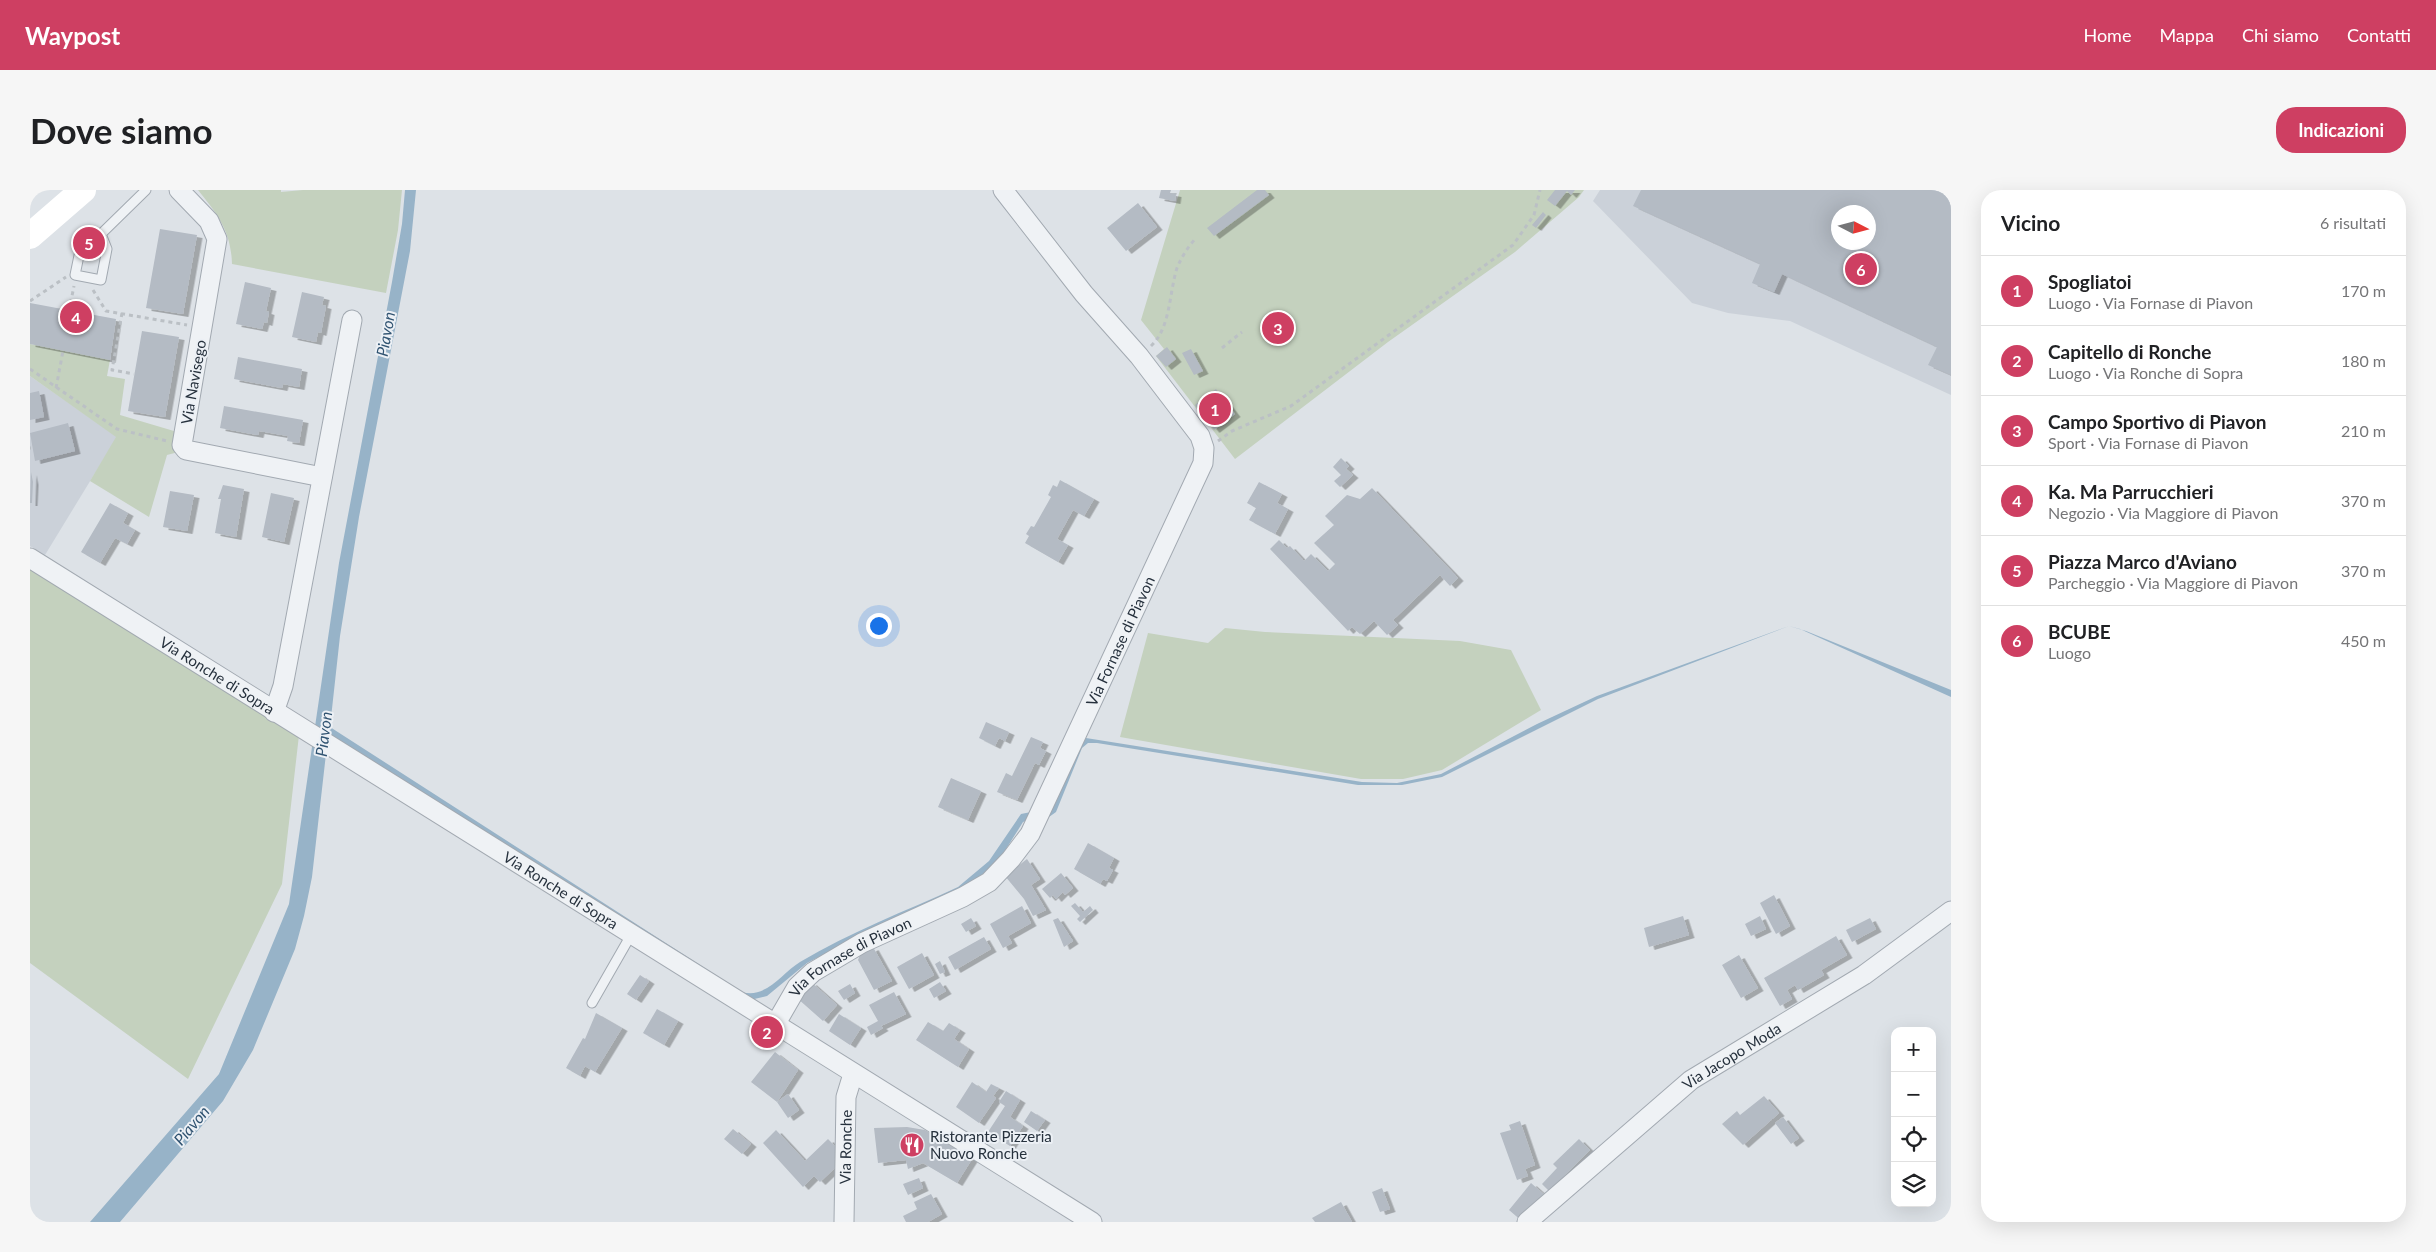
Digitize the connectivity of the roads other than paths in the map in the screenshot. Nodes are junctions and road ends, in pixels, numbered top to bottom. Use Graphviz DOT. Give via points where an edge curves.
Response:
graph roads {
  1 [pos="83,190"];
  2 [pos="146,190"];
  3 [pos="179,190"];
  4 [pos="1003,190"];
  5 [pos="101,234"];
  6 [pos="30,236"];
  7 [pos="352,320"];
  8 [pos="322,477"];
  9 [pos="30,558"];
  10 [pos="274,712"];
  11 [pos="1951,911"];
  12 [pos="631,935"];
  13 [pos="592,1003"];
  14 [pos="775,1025"];
  15 [pos="853,1074"];
  16 [pos="844,1222"];
  17 [pos="1092,1222"];
  18 [pos="1527,1222"];
  1 -- 6 [label="main road"];
  2 -- 5 [label="lane"];
  3 -- 8 [label="street, Via Navisego" via="209,222 217,239 182,445 186,450"];
  4 -- 14 [label="street, Via Fornase di Piavon" via="1200,436 1204,443 1203,463 1030,834 1011,859 988,882 963,897 862,943 813,972 797,987"];
  5 -- 5 [label="lane" via="107,249 101,280 79,274 82,241"];
  7 -- 8 [label="street"];
  8 -- 10 [label="street" via="282,686"];
  9 -- 10 [label="street, Via Ronche di Sopra"];
  10 -- 12 [label="street, Via Ronche di Sopra"];
  11 -- 18 [label="street, Via Jacopo Moda" via="1864,975 1691,1080"];
  12 -- 13 [label="lane"];
  12 -- 14 [label="street, Via Ronche di Sopra"];
  14 -- 15 [label="street, Via Ronche di Sopra"];
  15 -- 16 [label="street, Via Ronche" via="846,1097"];
  15 -- 17 [label="street, Via Ronche di Sopra"];
}
